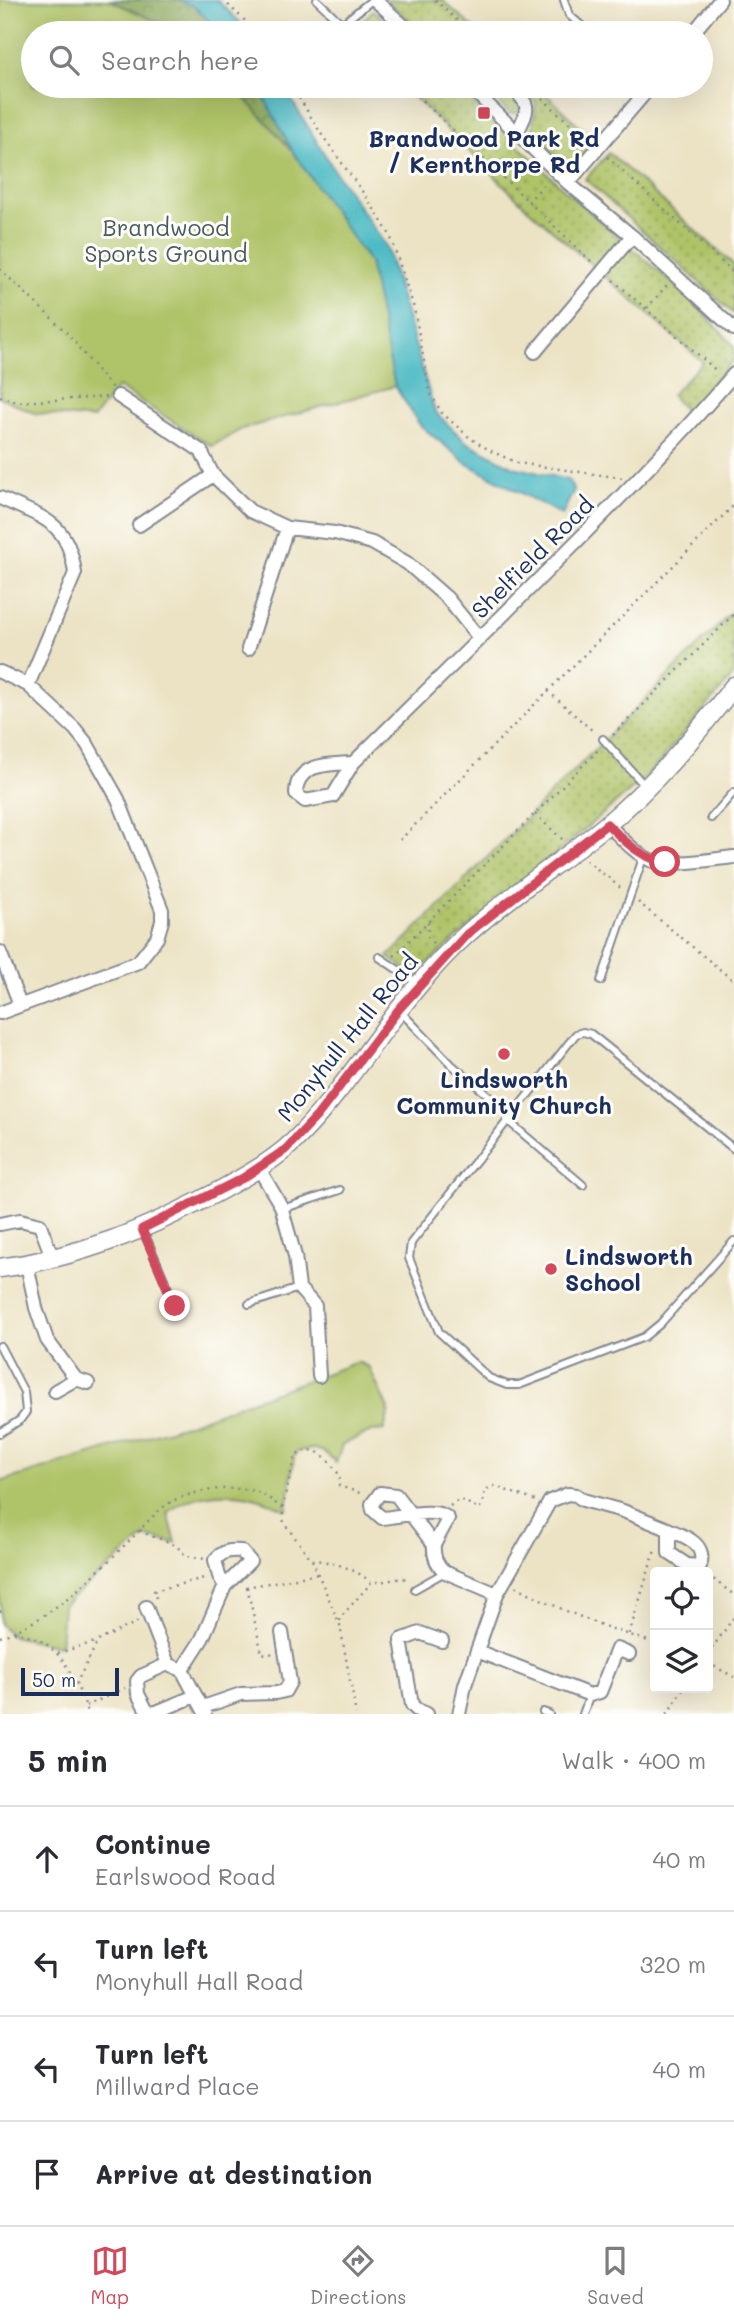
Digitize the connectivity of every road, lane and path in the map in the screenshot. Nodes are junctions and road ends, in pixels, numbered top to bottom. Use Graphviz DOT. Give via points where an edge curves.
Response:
graph roads {
  1 [pos="223,0"];
  2 [pos="317,0"];
  3 [pos="373,0"];
  4 [pos="435,0"];
  5 [pos="563,0"];
  6 [pos="720,0"];
  7 [pos="245,21"];
  8 [pos="339,21"];
  9 [pos="346,21"];
  10 [pos="398,21"];
  11 [pos="458,21"];
  12 [pos="576,21"];
  13 [pos="703,21"];
  14 [pos="300,98"];
  15 [pos="420,98"];
  16 [pos="481,98"];
  17 [pos="524,98"];
  18 [pos="541,98"];
  19 [pos="641,98"];
  20 [pos="517,134"];
  21 [pos="598,149"];
  22 [pos="556,171"];
  23 [pos="568,183"];
  24 [pos="528,202"];
  25 [pos="632,236"];
  26 [pos="0,269"];
  27 [pos="602,272"];
  28 [pos="734,273"];
  29 [pos="676,275"];
  30 [pos="647,308"];
  31 [pos="734,329"];
  32 [pos="535,352"];
  33 [pos="731,378"];
  34 [pos="0,396"];
  35 [pos="118,396"];
  36 [pos="213,475"];
  37 [pos="638,480"];
  38 [pos="0,498"];
  39 [pos="734,505"];
  40 [pos="139,525"];
  41 [pos="287,528"];
  42 [pos="734,614"];
  43 [pos="480,639"];
  44 [pos="248,649"];
  45 [pos="0,672"];
  46 [pos="28,685"];
  47 [pos="734,686"];
  48 [pos="548,691"];
  49 [pos="604,741"];
  50 [pos="353,763"];
  51 [pos="646,787"];
  52 [pos="734,792"];
  53 [pos="535,814"];
  54 [pos="711,818"];
  55 [pos="607,824"];
  56 [pos="400,840"];
  57 [pos="575,851"];
  58 [pos="644,856"];
  59 [pos="734,857"];
  60 [pos="632,897"];
  61 [pos="428,922"];
  62 [pos="0,952"];
  63 [pos="379,957"];
  64 [pos="444,957"];
  65 [pos="387,963"];
  66 [pos="601,981"];
  67 [pos="734,981"];
  68 [pos="420,985"];
  69 [pos="20,1005"];
  70 [pos="399,1009"];
  71 [pos="0,1013"];
  72 [pos="510,1118"];
  73 [pos="734,1149"];
  74 [pos="258,1167"];
  75 [pos="583,1185"];
  76 [pos="341,1190"];
  77 [pos="282,1209"];
  78 [pos="0,1224"];
  79 [pos="142,1229"];
  80 [pos="734,1241"];
  81 [pos="53,1259"];
  82 [pos="27,1265"];
  83 [pos="0,1268"];
  84 [pos="299,1288"];
  85 [pos="249,1304"];
  86 [pos="175,1306"];
  87 [pos="0,1346"];
  88 [pos="319,1376"];
  89 [pos="55,1391"];
  90 [pos="0,1433"];
  91 [pos="375,1498"];
  92 [pos="553,1501"];
  93 [pos="282,1508"];
  94 [pos="444,1514"];
  95 [pos="410,1516"];
  96 [pos="666,1528"];
  97 [pos="140,1531"];
  98 [pos="434,1545"];
  99 [pos="215,1560"];
  100 [pos="312,1560"];
  101 [pos="693,1567"];
  102 [pos="703,1567"];
  103 [pos="445,1572"];
  104 [pos="319,1574"];
  105 [pos="713,1578"];
  106 [pos="505,1579"];
  107 [pos="222,1581"];
  108 [pos="371,1583"];
  109 [pos="247,1587"];
  110 [pos="415,1589"];
  111 [pos="497,1594"];
  112 [pos="734,1595"];
  113 [pos="0,1610"];
  114 [pos="148,1612"];
  115 [pos="734,1617"];
  116 [pos="0,1618"];
  117 [pos="340,1625"];
  118 [pos="14,1632"];
  119 [pos="282,1632"];
  120 [pos="629,1635"];
  121 [pos="98,1641"];
  122 [pos="650,1641"];
  123 [pos="442,1642"];
  124 [pos="713,1647"];
  125 [pos="477,1651"];
  126 [pos="58,1653"];
  127 [pos="629,1654"];
  128 [pos="287,1662"];
  129 [pos="168,1664"];
  130 [pos="713,1666"];
  131 [pos="182,1670"];
  132 [pos="734,1678"];
  133 [pos="137,1681"];
  134 [pos="76,1684"];
  135 [pos="681,1693"];
  136 [pos="590,1695"];
  137 [pos="195,1696"];
  138 [pos="85,1706"];
  139 [pos="204,1711"];
  140 [pos="89,1714"];
  141 [pos="356,1714"];
  142 [pos="427,1714"];
  143 [pos="460,1714"];
  144 [pos="583,1714"];
  145 [pos="667,1714"];
  1 -- 7 [label="path"];
  2 -- 8 [label="lane"];
  3 -- 9 [label="lane"];
  3 -- 10 [label="street"];
  4 -- 11 [label="path"];
  5 -- 12 [label="lane"];
  6 -- 13 [label="street"];
  14 -- 37 [label="path" via="390,235 414,308 430,393 442,413 470,438 517,463"];
  15 -- 24 [label="path"];
  16 -- 20 [label="street"];
  17 -- 20 [label="street" via="528,107"];
  18 -- 21 [label="path"];
  19 -- 21 [label="street"];
  20 -- 22 [label="street"];
  21 -- 23 [label="street"];
  21 -- 28 [label="path"];
  22 -- 23 [label="street"];
  22 -- 24 [label="path"];
  23 -- 25 [label="street"];
  24 -- 27 [label="path"];
  25 -- 27 [label="street"];
  25 -- 29 [label="street"];
  26 -- 35 [label="path" via="66,332"];
  27 -- 30 [label="path"];
  27 -- 32 [label="street"];
  29 -- 30 [label="path"];
  29 -- 31 [label="street"];
  30 -- 33 [label="path"];
  33 -- 37 [label="street, Shelfield Road"];
  34 -- 35 [label="path" via="17,402"];
  35 -- 36 [label="street" via="201,451"];
  36 -- 40 [label="street"];
  36 -- 41 [label="street" via="250,511"];
  37 -- 43 [label="street, Shelfield Road"];
  38 -- 46 [label="street" via="46,520 69,544 73,558 75,573"];
  39 -- 48 [label="path"];
  41 -- 43 [label="street" via="372,543 407,562 447,598"];
  41 -- 44 [label="street"];
  42 -- 49 [label="path"];
  43 -- 50 [label="street, Shelfield Road"];
  45 -- 46 [label="street"];
  46 -- 69 [label="street" via="75,729 104,772 157,897 162,921 157,938 138,962"];
  47 -- 51 [label="street, Monyhull Hall Road"];
  48 -- 49 [label="path"];
  48 -- 56 [label="path"];
  49 -- 51 [label="lane"];
  49 -- 53 [label="path"];
  51 -- 55 [label="street, Monyhull Hall Road"];
  52 -- 54 [label="lane"];
  53 -- 57 [label="path"];
  53 -- 61 [label="path"];
  55 -- 57 [label="street, Monyhull Hall Road"];
  55 -- 58 [label="street"];
  57 -- 60 [label="path"];
  57 -- 64 [label="street, Monyhull Hall Road"];
  58 -- 59 [label="street" via="665,862"];
  58 -- 60 [label="lane"];
  60 -- 66 [label="lane"];
  60 -- 67 [label="path"];
  61 -- 64 [label="path" via="428,937"];
  61 -- 65 [label="path"];
  62 -- 69 [label="street"];
  63 -- 65 [label="lane"];
  64 -- 68 [label="street, Monyhull Hall Road"];
  65 -- 68 [label="lane"];
  68 -- 70 [label="street, Monyhull Hall Road"];
  69 -- 71 [label="street"];
  70 -- 72 [label="lane"];
  70 -- 74 [label="street, Monyhull Hall Road" via="301,1135"];
  72 -- 73 [label="lane" via="576,1034 583,1032"];
  72 -- 75 [label="lane"];
  72 -- 80 [label="lane" via="411,1243 409,1258 439,1332 489,1378 519,1385 644,1337"];
  74 -- 77 [label="street"];
  74 -- 79 [label="street, Monyhull Hall Road"];
  76 -- 77 [label="lane"];
  77 -- 84 [label="street"];
  78 -- 81 [label="street" via="20,1220 40,1225"];
  79 -- 81 [label="street, Monyhull Hall Road"];
  79 -- 86 [label="lane"];
  81 -- 82 [label="street, Monyhull Hall Road"];
  82 -- 83 [label="street, Monyhull Hall Road"];
  82 -- 89 [label="street" via="47,1340 82,1381"];
  84 -- 85 [label="lane"];
  84 -- 88 [label="street" via="315,1306"];
  87 -- 90 [label="lane" via="24,1392 26,1412"];
  91 -- 93 [label="path" via="339,1486 340,1476 325,1455 313,1450 295,1457"];
  91 -- 95 [label="street" via="380,1493 396,1495"];
  91 -- 95 [label="street" via="373,1510 382,1518"];
  92 -- 94 [label="path" via="494,1486 485,1490 479,1509 460,1499"];
  92 -- 96 [label="street" via="576,1495"];
  92 -- 106 [label="street"];
  94 -- 95 [label="street" via="434,1511"];
  94 -- 98 [label="street" via="448,1519"];
  95 -- 98 [label="street"];
  96 -- 101 [label="street" via="669,1553"];
  96 -- 102 [label="street" via="696,1542"];
  96 -- 120 [label="path"];
  97 -- 99 [label="path" via="172,1543 185,1556"];
  98 -- 103 [label="street" via="433,1554"];
  99 -- 107 [label="street"];
  99 -- 107 [label="street" via="229,1550 242,1551 250,1562"];
  100 -- 104 [label="path"];
  103 -- 110 [label="lane"];
  103 -- 111 [label="street"];
  104 -- 109 [label="path"];
  104 -- 117 [label="path"];
  105 -- 112 [label="path"];
  106 -- 111 [label="street"];
  106 -- 120 [label="path" via="548,1604"];
  107 -- 109 [label="path"];
  107 -- 114 [label="path" via="203,1577 155,1591"];
  107 -- 131 [label="street" via="202,1639"];
  108 -- 117 [label="path" via="340,1618"];
  109 -- 128 [label="path" via="262,1654"];
  111 -- 125 [label="street"];
  113 -- 116 [label="path"];
  114 -- 121 [label="path"];
  114 -- 129 [label="street"];
  115 -- 124 [label="path"];
  117 -- 141 [label="path"];
  118 -- 126 [label="path" via="37,1637"];
  119 -- 128 [label="street"];
  120 -- 122 [label="path"];
  121 -- 126 [label="path"];
  121 -- 134 [label="path"];
  123 -- 142 [label="street" via="420,1633 401,1640 412,1705"];
  125 -- 136 [label="street"];
  125 -- 143 [label="street"];
  126 -- 134 [label="path"];
  127 -- 136 [label="street" via="617,1649 605,1686"];
  128 -- 139 [label="street" via="290,1682 285,1691 241,1694"];
  129 -- 131 [label="street"];
  129 -- 133 [label="street"];
  130 -- 132 [label="path"];
  131 -- 137 [label="street"];
  133 -- 137 [label="street" via="147,1712"];
  133 -- 138 [label="path"];
  134 -- 138 [label="path"];
  135 -- 145 [label="path"];
  136 -- 144 [label="lane"];
  137 -- 139 [label="street"];
  138 -- 140 [label="path"];
}
